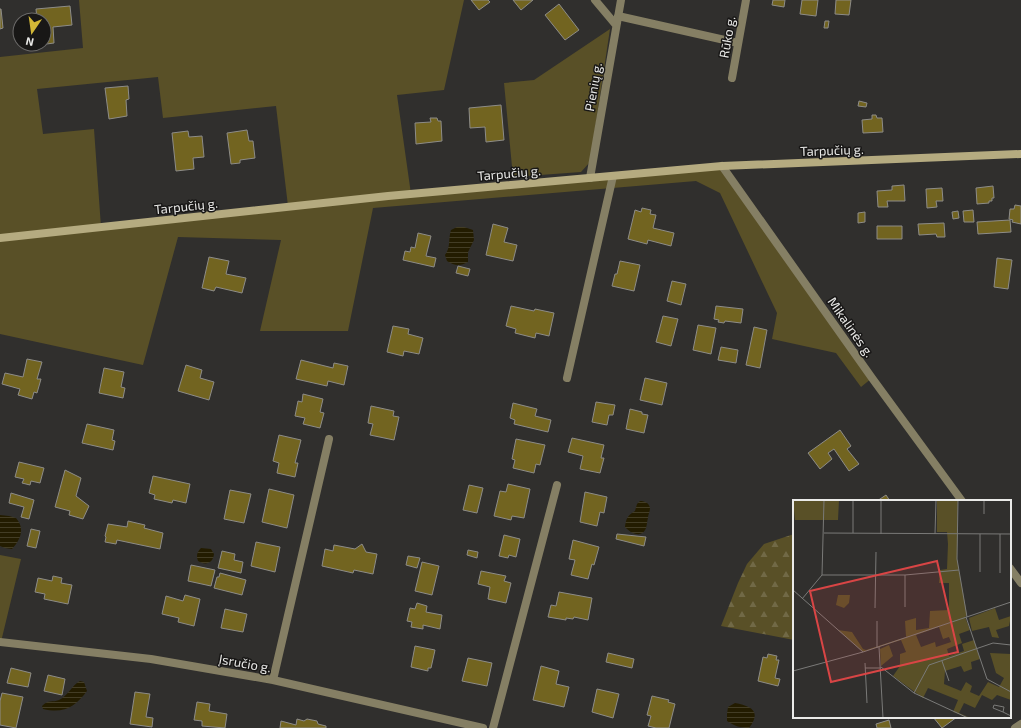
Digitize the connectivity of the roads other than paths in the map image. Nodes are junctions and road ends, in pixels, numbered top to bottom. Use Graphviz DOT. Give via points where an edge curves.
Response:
graph roads {
  1 [pos="595,0"];
  2 [pos="621,0"];
  3 [pos="746,0"];
  4 [pos="618,16"];
  5 [pos="616,25"];
  6 [pos="738,43"];
  7 [pos="732,78"];
  8 [pos="1021,154"];
  9 [pos="722,166"];
  10 [pos="613,176"];
  11 [pos="590,178"];
  12 [pos="0,238"];
  13 [pos="567,378"];
  14 [pos="329,439"];
  15 [pos="557,485"];
  16 [pos="961,500"];
  17 [pos="1011,569"];
  18 [pos="1021,583"];
  19 [pos="0,642"];
  20 [pos="273,680"];
  21 [pos="1021,724"];
  22 [pos="483,728"];
  23 [pos="493,728"];
  24 [pos="1015,728"];
  1 -- 5 [label="street"];
  2 -- 4 [label="street, Pienių g."];
  3 -- 6 [label="street, Rūko g."];
  4 -- 5 [label="street, Pienių g."];
  4 -- 6 [label="street"];
  5 -- 11 [label="street, Pienių g."];
  6 -- 7 [label="street, Rūko g."];
  8 -- 9 [label="main road, Tarpučių g."];
  9 -- 10 [label="main road, Tarpučių g."];
  9 -- 16 [label="street, Mikalinės g."];
  10 -- 11 [label="main road, Tarpučių g."];
  10 -- 13 [label="street"];
  11 -- 12 [label="main road, Tarpučių g." via="288,206"];
  14 -- 20 [label="street"];
  15 -- 23 [label="street"];
  17 -- 18 [label="street"];
  19 -- 20 [label="street, Įsručio g." via="151,659"];
  20 -- 22 [label="street, Įsručio g."];
  21 -- 24 [label="street"];
}
